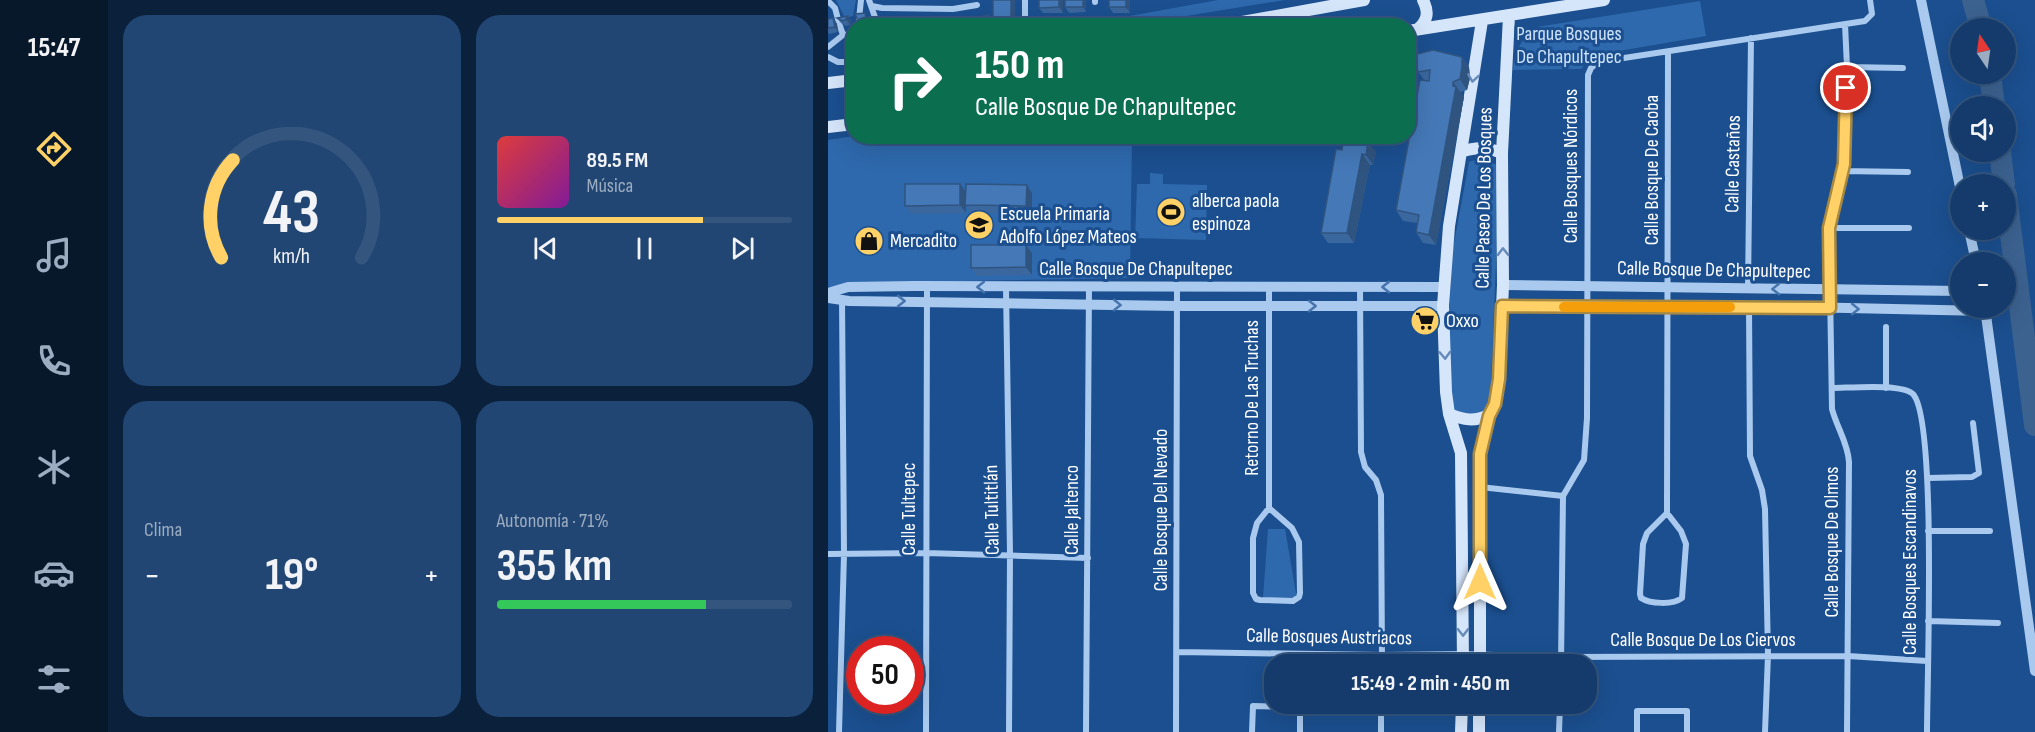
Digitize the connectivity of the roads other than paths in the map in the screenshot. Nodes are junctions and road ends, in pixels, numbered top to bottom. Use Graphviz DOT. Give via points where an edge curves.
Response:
graph roads {
  1 [pos="861,0"];
  2 [pos="1025,0"];
  3 [pos="1364,0"];
  4 [pos="1424,0"];
  5 [pos="1604,0"];
  6 [pos="1870,0"];
  7 [pos="1921,0"];
  8 [pos="828,1"];
  9 [pos="1578,2"];
  10 [pos="871,3"];
  11 [pos="977,5"];
  12 [pos="1509,16"];
  13 [pos="859,18"];
  14 [pos="876,18"];
  15 [pos="1026,18"];
  16 [pos="1264,18"];
  17 [pos="1482,21"];
  18 [pos="1845,24"];
  19 [pos="1416,28"];
  20 [pos="1416,30"];
  21 [pos="843,35"];
  22 [pos="846,35"];
  23 [pos="1751,38"];
  24 [pos="828,46"];
  25 [pos="1668,52"];
  26 [pos="828,57"];
  27 [pos="846,62"];
  28 [pos="1847,67"];
  29 [pos="1903,68"];
  30 [pos="846,81"];
  31 [pos="828,83"];
  32 [pos="846,125"];
  33 [pos="828,127"];
  34 [pos="1461,152"];
  35 [pos="1502,153"];
  36 [pos="1842,171"];
  37 [pos="1908,172"];
  38 [pos="1957,174"];
  39 [pos="1829,228"];
  40 [pos="1909,228"];
  41 [pos="1503,285"];
  42 [pos="927,286"];
  43 [pos="1587,286"];
  44 [pos="1006,287"];
  45 [pos="1089,287"];
  46 [pos="1177,287"];
  47 [pos="1269,287"];
  48 [pos="1359,287"];
  49 [pos="1444,287"];
  50 [pos="1668,288"];
  51 [pos="1830,289"];
  52 [pos="1748,290"];
  53 [pos="1950,291"];
  54 [pos="842,295"];
  55 [pos="828,296"];
  56 [pos="927,302"];
  57 [pos="1006,303"];
  58 [pos="1089,305"];
  59 [pos="1177,306"];
  60 [pos="1269,306"];
  61 [pos="1359,306"];
  62 [pos="1443,306"];
  63 [pos="1502,306"];
  64 [pos="1749,306"];
  65 [pos="1586,307"];
  66 [pos="1668,308"];
  67 [pos="1830,308"];
  68 [pos="1950,310"];
  69 [pos="1986,318"];
  70 [pos="1886,327"];
  71 [pos="1832,388"];
  72 [pos="1886,388"];
  73 [pos="1449,414"];
  74 [pos="1489,416"];
  75 [pos="1973,423"];
  76 [pos="1928,478"];
  77 [pos="1479,487"];
  78 [pos="1563,496"];
  79 [pos="1269,508"];
  80 [pos="1667,513"];
  81 [pos="1928,531"];
  82 [pos="1990,531"];
  83 [pos="926,553"];
  84 [pos="828,554"];
  85 [pos="844,554"];
  86 [pos="1010,554"];
  87 [pos="1088,558"];
  88 [pos="1928,621"];
  89 [pos="1998,623"];
  90 [pos="1178,651"];
  91 [pos="1331,654"];
  92 [pos="1382,654"];
  93 [pos="1463,654"];
  94 [pos="1480,654"];
  95 [pos="1561,654"];
  96 [pos="1768,655"];
  97 [pos="1848,656"];
  98 [pos="1597,660"];
  99 [pos="1927,661"];
  100 [pos="2035,671"];
  101 [pos="1381,714"];
  102 [pos="1462,714"];
  103 [pos="1479,714"];
  104 [pos="1560,714"];
  105 [pos="839,732"];
  106 [pos="926,732"];
  107 [pos="1008,732"];
  108 [pos="1086,732"];
  109 [pos="1176,732"];
  110 [pos="1252,732"];
  111 [pos="1300,732"];
  112 [pos="1381,732"];
  113 [pos="1461,732"];
  114 [pos="1479,732"];
  115 [pos="1559,732"];
  116 [pos="1637,732"];
  117 [pos="1687,732"];
  118 [pos="1765,732"];
  119 [pos="1847,732"];
  120 [pos="1927,732"];
  1 -- 13 [label="street"];
  2 -- 15 [label="street"];
  3 -- 16 [label="main road"];
  4 -- 19 [label="main road" via="1428,10 1426,22"];
  5 -- 9 [label="main road"];
  6 -- 18 [label="street, Calle Bosques Nórdicos" via="1872,14 1868,20"];
  7 -- 38 [label="street"];
  8 -- 21 [label="street" via="835,8"];
  9 -- 12 [label="main road"];
  10 -- 11 [label="street" via="882,8 952,9"];
  10 -- 14 [label="street"];
  12 -- 17 [label="main road"];
  12 -- 35 [label="main road, Calle Paseo De Los Bosques"];
  17 -- 20 [label="main road"];
  17 -- 34 [label="main road, Calle Paseo De Los Bosques, one-way"];
  18 -- 23 [label="street, Calle Bosques Nórdicos"];
  18 -- 28 [label="street"];
  21 -- 22 [label="street"];
  21 -- 24 [label="street"];
  23 -- 25 [label="street, Calle Bosques Nórdicos"];
  23 -- 52 [label="street, Calle Castaños"];
  25 -- 43 [label="street, Calle Bosques Nórdicos" via="1598,62 1588,75"];
  25 -- 50 [label="street, Calle Bosque De Caoba"];
  26 -- 27 [label="street"];
  28 -- 29 [label="street"];
  28 -- 36 [label="street"];
  30 -- 31 [label="main road"];
  32 -- 33 [label="main road"];
  34 -- 35 [label="main road" via="1482,147"];
  34 -- 49 [label="main road, Calle Paseo De Los Bosques"];
  41 -- 35 [label="main road, Calle Paseo De Los Bosques, one-way"];
  36 -- 37 [label="street"];
  36 -- 39 [label="street"];
  39 -- 40 [label="street"];
  39 -- 51 [label="street"];
  41 -- 43 [label="street, Calle Bosque De Chapultepec"];
  41 -- 63 [label="main road, Calle Paseo De Los Bosques"];
  44 -- 42 [label="street, Calle Bosque De Chapultepec, one-way"];
  42 -- 54 [label="street, Calle Bosque De Chapultepec" via="848,287"];
  42 -- 56 [label="street, Calle Tultepec"];
  43 -- 50 [label="street, Calle Bosque De Chapultepec"];
  43 -- 65 [label="street, Calle Bosques Nórdicos"];
  44 -- 45 [label="street, Calle Bosque De Chapultepec"];
  44 -- 57 [label="street, Calle Tultitlán"];
  45 -- 46 [label="street, Calle Bosque De Chapultepec"];
  45 -- 58 [label="street, Calle Jaltenco"];
  46 -- 47 [label="street, Calle Bosque De Chapultepec"];
  46 -- 59 [label="street, Calle Bosque Del Nevado"];
  47 -- 48 [label="street, Calle Bosque De Chapultepec"];
  47 -- 60 [label="street, Retorno De Las Truchas"];
  49 -- 48 [label="street, Calle Bosque De Chapultepec, one-way"];
  48 -- 61 [label="street"];
  49 -- 62 [label="main road, Calle Paseo De Los Bosques"];
  50 -- 52 [label="street, Calle Bosque De Chapultepec"];
  50 -- 66 [label="street, Calle Bosque De Caoba"];
  51 -- 52 [label="street, Calle Bosque De Chapultepec, one-way"];
  51 -- 53 [label="street, Calle Bosque De Chapultepec"];
  51 -- 67 [label="street, Calle Bosque De Olmos"];
  54 -- 55 [label="street, Calle Bosque De Chapultepec"];
  54 -- 56 [label="street, Calle Bosque De Chapultepec, one-way"];
  54 -- 85 [label="street"];
  56 -- 57 [label="street, Calle Bosque De Chapultepec"];
  56 -- 83 [label="street, Calle Tultepec"];
  57 -- 58 [label="street, Calle Bosque De Chapultepec"];
  57 -- 86 [label="street, Calle Tultitlán"];
  58 -- 59 [label="street, Calle Bosque De Chapultepec, one-way"];
  58 -- 87 [label="street, Calle Jaltenco"];
  59 -- 60 [label="street, Calle Bosque De Chapultepec"];
  59 -- 90 [label="street, Calle Bosque Del Nevado"];
  60 -- 61 [label="street, Calle Bosque De Chapultepec, one-way"];
  60 -- 79 [label="street, Retorno De Las Truchas"];
  61 -- 62 [label="street, Calle Bosque De Chapultepec"];
  61 -- 92 [label="street" via="1361,452 1381,495"];
  62 -- 73 [label="main road, Calle Paseo De Los Bosques, one-way"];
  63 -- 65 [label="street, Calle Bosque De Chapultepec"];
  63 -- 74 [label="main road, Calle Paseo De Los Bosques" via="1499,379"];
  64 -- 66 [label="street, Calle Bosque De Chapultepec"];
  64 -- 67 [label="street, Calle Bosque De Chapultepec"];
  64 -- 96 [label="street" via="1748,436 1765,509"];
  65 -- 66 [label="street, Calle Bosque De Chapultepec"];
  65 -- 78 [label="street, Calle Bosques Nórdicos" via="1584,460"];
  66 -- 80 [label="street, Calle Bosque De Caoba"];
  67 -- 68 [label="street, Calle Bosque De Chapultepec, one-way"];
  67 -- 71 [label="street, Calle Bosque De Olmos"];
  69 -- 100 [label="street"];
  70 -- 72 [label="street"];
  71 -- 72 [label="street"];
  71 -- 97 [label="street, Calle Bosque De Olmos" via="1836,423 1848,448 1849,462"];
  72 -- 76 [label="street, Calle Bosques Escandinavos" via="1912,393 1920,408"];
  73 -- 74 [label="main road" via="1464,420"];
  73 -- 93 [label="main road, Calle Paseo De Los Bosques, one-way" via="1461,453"];
  74 -- 77 [label="main road, Calle Paseo De Los Bosques" via="1480,454"];
  75 -- 76 [label="street" via="1979,473 1972,477"];
  76 -- 81 [label="street, Calle Bosques Escandinavos"];
  77 -- 78 [label="street"];
  77 -- 94 [label="main road, Calle Paseo De Los Bosques"];
  78 -- 95 [label="street"];
  79 -- 79 [label="street" via="1257,523 1252,538 1254,597 1297,600 1299,542 1292,528"];
  80 -- 80 [label="street" via="1647,533 1643,543 1640,594 1647,602 1675,602 1683,595 1686,544"];
  81 -- 82 [label="street"];
  81 -- 88 [label="street, Calle Bosques Escandinavos"];
  83 -- 85 [label="street"];
  83 -- 86 [label="street"];
  83 -- 106 [label="street, Calle Tultepec"];
  84 -- 85 [label="street"];
  85 -- 105 [label="street"];
  86 -- 87 [label="street"];
  86 -- 107 [label="street, Calle Tultitlán"];
  87 -- 108 [label="street, Calle Jaltenco"];
  88 -- 89 [label="street"];
  88 -- 99 [label="street, Calle Bosques Escandinavos"];
  90 -- 91 [label="street, Calle Bosques Austriacos"];
  90 -- 109 [label="street, Calle Bosque Del Nevado"];
  96 -- 97 [label="street, Calle Bosque De Los Ciervos"];
  96 -- 98 [label="street, Calle Bosque De Los Ciervos"];
  96 -- 118 [label="street"];
  97 -- 99 [label="street, Calle Bosque De Los Ciervos"];
  97 -- 119 [label="street, Calle Bosque De Olmos"];
  99 -- 120 [label="street, Calle Bosques Escandinavos"];
  101 -- 112 [label="street"];
  102 -- 113 [label="main road"];
  103 -- 114 [label="main road"];
  104 -- 115 [label="street"];
  110 -- 111 [label="street" via="1253,706 1300,706"];
  116 -- 117 [label="street" via="1637,711 1687,711"];
}
